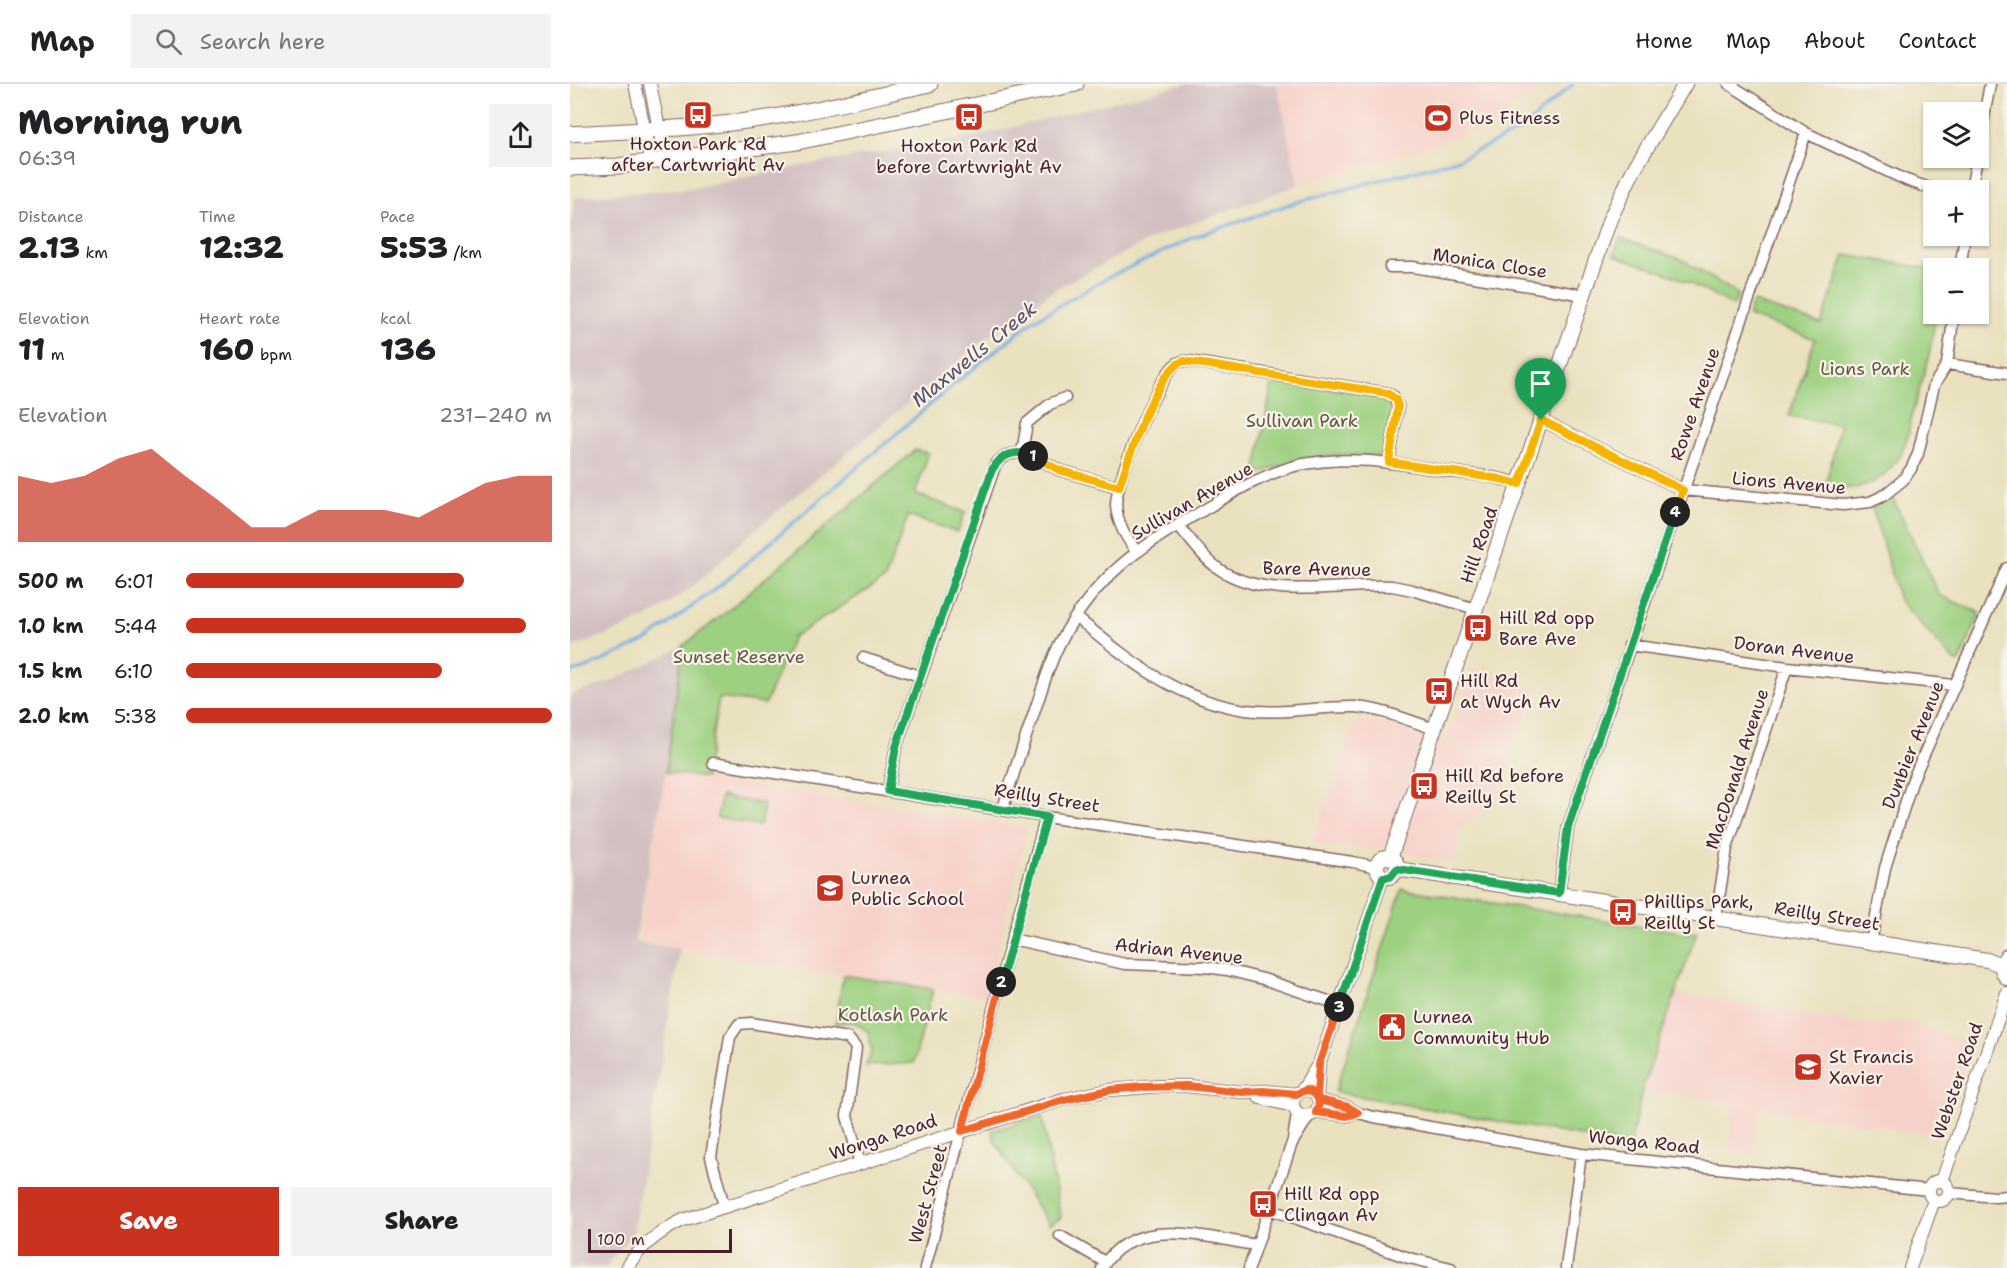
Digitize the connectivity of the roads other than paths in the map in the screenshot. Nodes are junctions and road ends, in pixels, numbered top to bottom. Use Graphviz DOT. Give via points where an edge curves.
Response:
graph roads {
  1 [pos="635,84"];
  2 [pos="650,84"];
  3 [pos="930,84"];
  4 [pos="1076,84"];
  5 [pos="1685,84"];
  6 [pos="1729,84"];
  7 [pos="1990,84"];
  8 [pos="1987,102"];
  9 [pos="652,130"];
  10 [pos="1806,133"];
  11 [pos="570,134"];
  12 [pos="658,161"];
  13 [pos="570,168"];
  14 [pos="1923,186"];
  15 [pos="1390,267"];
  16 [pos="1584,295"];
  17 [pos="1953,324"];
  18 [pos="1947,364"];
  19 [pos="2007,373"];
  20 [pos="1065,398"];
  21 [pos="1541,420"];
  22 [pos="1022,452"];
  23 [pos="1389,462"];
  24 [pos="1519,484"];
  25 [pos="1119,487"];
  26 [pos="1683,490"];
  27 [pos="1178,525"];
  28 [pos="1136,551"];
  29 [pos="2007,568"];
  30 [pos="1476,609"];
  31 [pos="1076,617"];
  32 [pos="1629,645"];
  33 [pos="863,658"];
  34 [pos="1786,667"];
  35 [pos="920,676"];
  36 [pos="1954,685"];
  37 [pos="1435,729"];
  38 [pos="713,763"];
  39 [pos="888,791"];
  40 [pos="1003,809"];
  41 [pos="1047,817"];
  42 [pos="1394,863"];
  43 [pos="1380,872"];
  44 [pos="1559,893"];
  45 [pos="1716,917"];
  46 [pos="1012,939"];
  47 [pos="1871,942"];
  48 [pos="2005,966"];
  49 [pos="2007,993"];
  50 [pos="1340,1005"];
  51 [pos="1306,1104"];
  52 [pos="962,1131"];
  53 [pos="1581,1154"];
  54 [pos="860,1164"];
  55 [pos="1942,1181"];
  56 [pos="1949,1192"];
  57 [pos="1931,1195"];
  58 [pos="2007,1196"];
  59 [pos="724,1206"];
  60 [pos="1269,1209"];
  61 [pos="1059,1236"];
  62 [pos="1256,1245"];
  63 [pos="1104,1265"];
  64 [pos="1421,1265"];
  65 [pos="627,1268"];
  66 [pos="925,1268"];
  67 [pos="1249,1268"];
  68 [pos="1451,1268"];
  69 [pos="1566,1268"];
  70 [pos="1910,1268"];
  1 -- 9 [label="street"];
  2 -- 9 [label="street"];
  3 -- 9 [label="main road" via="789,114"];
  4 -- 12 [label="main road" via="797,142"];
  5 -- 16 [label="main road, Hill Road" via="1620,197"];
  6 -- 10 [label="street"];
  7 -- 8 [label="street"];
  9 -- 11 [label="main road"];
  9 -- 12 [label="street"];
  10 -- 14 [label="street"];
  10 -- 26 [label="street, Rowe Avenue"];
  12 -- 13 [label="main road"];
  15 -- 16 [label="street, Monica Close" via="1413,267"];
  16 -- 21 [label="main road, Hill Road"];
  17 -- 18 [label="street, Lions Avenue"];
  18 -- 19 [label="street"];
  18 -- 26 [label="street, Lions Avenue" via="1934,385 1911,469 1894,488 1870,502 1843,505"];
  20 -- 22 [label="street" via="1050,404 1027,423"];
  21 -- 24 [label="main road, Hill Road"];
  21 -- 26 [label="street, Lions Avenue"];
  22 -- 25 [label="street" via="1059,470"];
  22 -- 35 [label="street" via="1001,458 992,470"];
  23 -- 24 [label="street, Sullivan Avenue"];
  23 -- 25 [label="street" via="1398,406 1387,393 1184,361 1172,368 1151,402"];
  23 -- 27 [label="street, Sullivan Avenue" via="1340,460 1291,467 1252,482"];
  24 -- 30 [label="main road, Hill Road"];
  25 -- 28 [label="street" via="1118,515"];
  26 -- 32 [label="street, Rowe Avenue"];
  27 -- 28 [label="street, Sullivan Avenue"];
  27 -- 30 [label="street, Bare Avenue" via="1213,564 1252,584 1273,588 1392,586"];
  28 -- 31 [label="street, Sullivan Avenue" via="1100,584"];
  29 -- 36 [label="street, Dunbier Avenue"];
  30 -- 37 [label="main road, Hill Road"];
  31 -- 37 [label="street" via="1148,673 1215,704 1272,712 1361,708"];
  31 -- 40 [label="street, Sullivan Avenue" via="1046,676"];
  32 -- 34 [label="street, Doran Avenue"];
  32 -- 44 [label="street, Rowe Avenue" via="1568,827"];
  33 -- 35 [label="street"];
  34 -- 36 [label="street, Doran Avenue"];
  34 -- 45 [label="street, MacDonald Avenue" via="1726,849"];
  35 -- 39 [label="street" via="894,752"];
  36 -- 47 [label="street, Dunbier Avenue" via="1913,778 1885,868"];
  37 -- 42 [label="main road, Hill Road"];
  38 -- 39 [label="street, Reilly Street"];
  39 -- 40 [label="street, Reilly Street"];
  40 -- 41 [label="street, Reilly Street"];
  41 -- 43 [label="street, Reilly Street" via="1353,862"];
  41 -- 46 [label="street, West Street"];
  42 -- 43 [label="main road" via="1383,858"];
  42 -- 44 [label="main road, Reilly Street"];
  43 -- 50 [label="street"];
  44 -- 45 [label="main road, Reilly Street"];
  45 -- 47 [label="main road, Reilly Street"];
  46 -- 50 [label="street, Adrian Avenue" via="1125,964 1227,970"];
  46 -- 52 [label="street, West Street"];
  47 -- 48 [label="main road, Reilly Street"];
  49 -- 55 [label="street, Webster Road"];
  50 -- 51 [label="street"];
  51 -- 52 [label="street, Wonga Road" via="1264,1091 1179,1086 1110,1090"];
  51 -- 53 [label="street, Wonga Road" via="1348,1107 1358,1113"];
  51 -- 60 [label="street"];
  52 -- 54 [label="street, Wonga Road"];
  52 -- 66 [label="street, West Street"];
  53 -- 57 [label="street, Wonga Road"];
  53 -- 69 [label="street"];
  54 -- 59 [label="street, Wonga Road"];
  54 -- 59 [label="street" via="847,1116 856,1048 848,1038 739,1024 730,1037 711,1157"];
  55 -- 56 [label="street" via="1949,1186"];
  55 -- 57 [label="street" via="1932,1184"];
  56 -- 57 [label="street" via="1943,1200"];
  56 -- 58 [label="street"];
  57 -- 70 [label="street"];
  59 -- 65 [label="street, Wonga Road" via="664,1229"];
  60 -- 62 [label="street"];
  60 -- 64 [label="street"];
  61 -- 63 [label="street"];
  62 -- 63 [label="street" via="1158,1233 1131,1241"];
  62 -- 67 [label="street"];
  64 -- 68 [label="street"];
}
